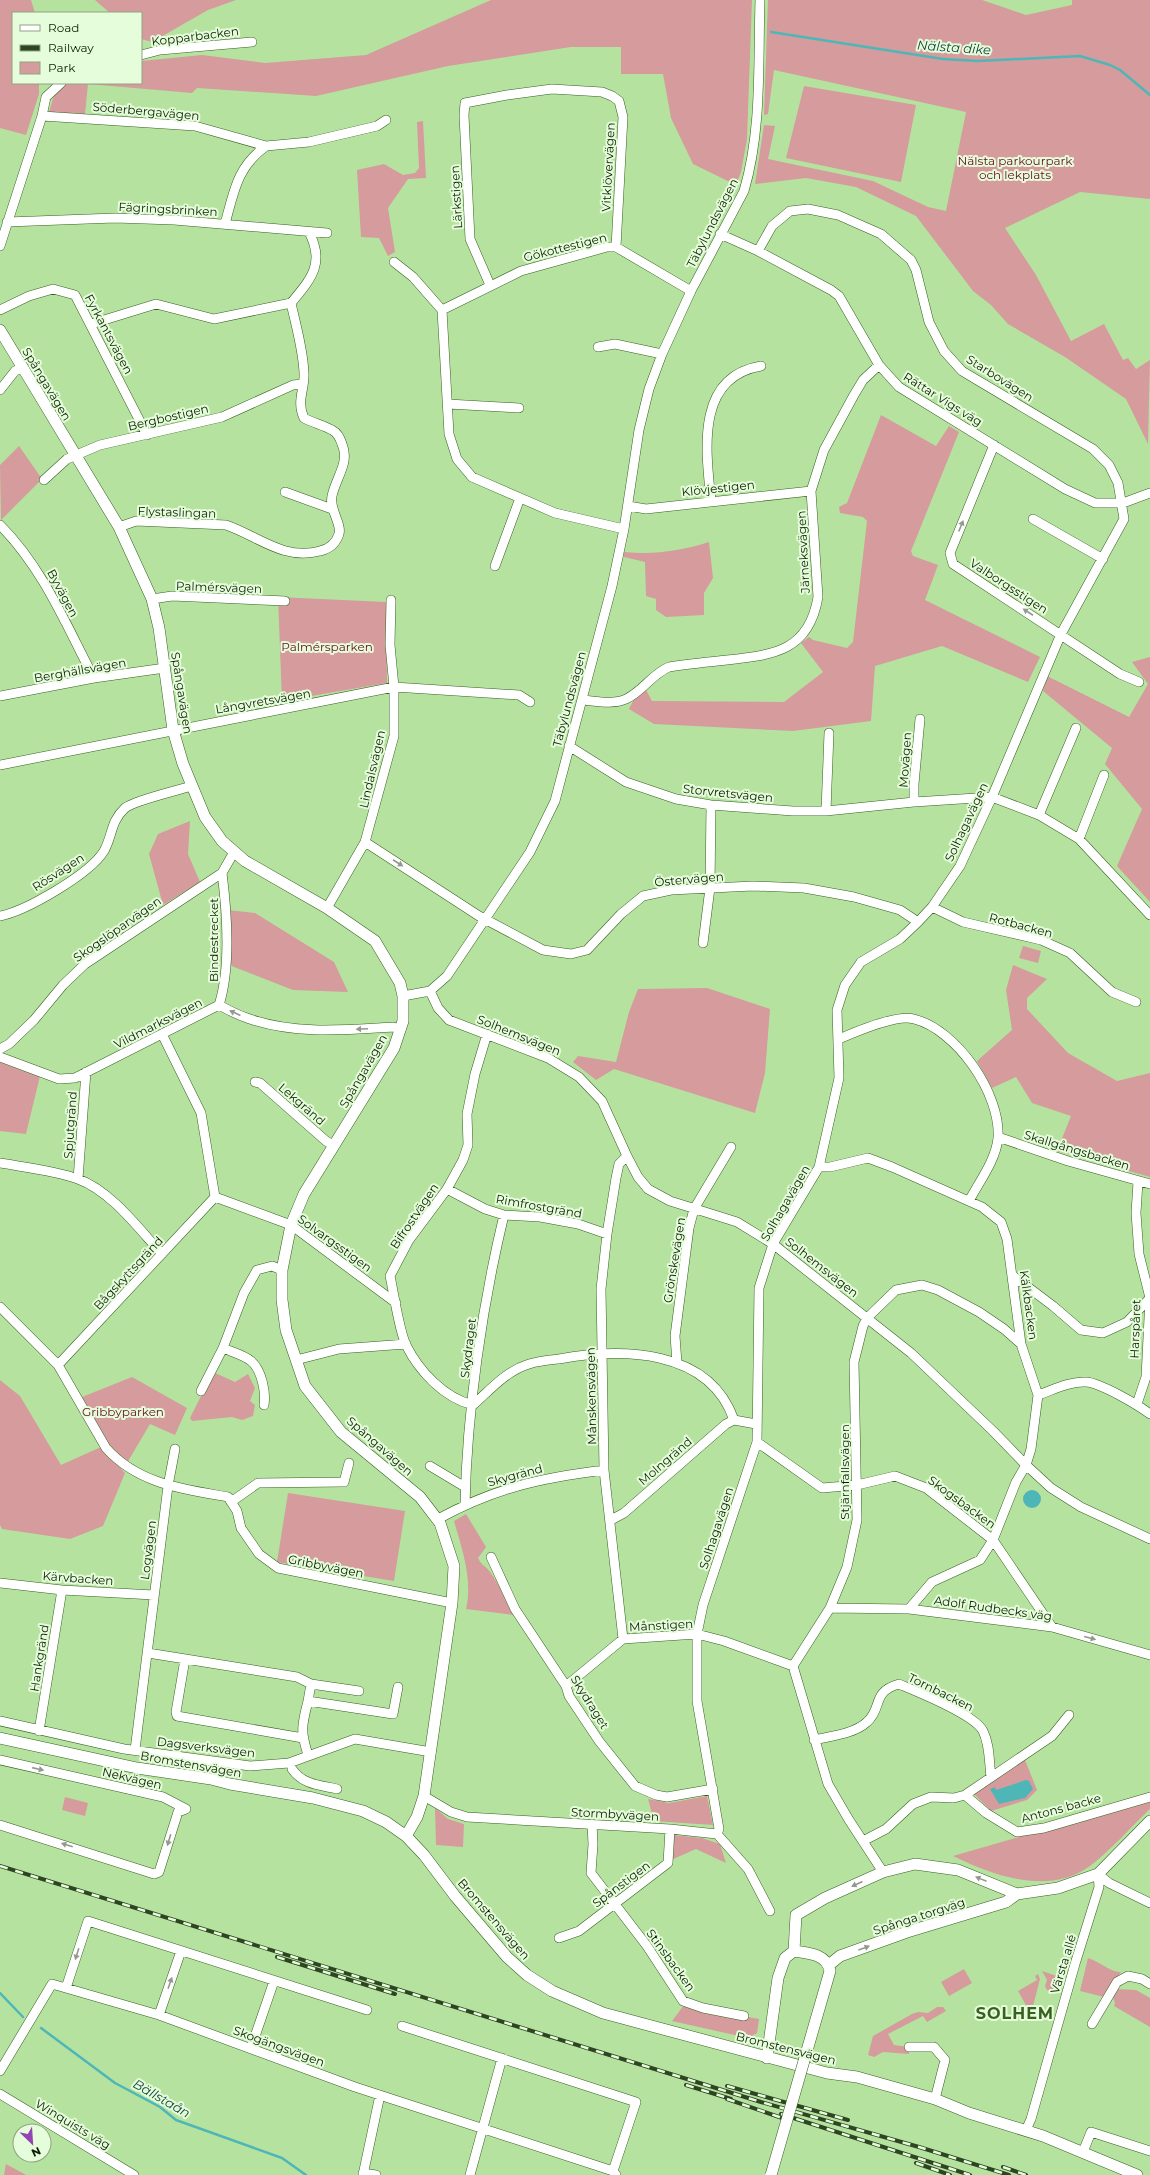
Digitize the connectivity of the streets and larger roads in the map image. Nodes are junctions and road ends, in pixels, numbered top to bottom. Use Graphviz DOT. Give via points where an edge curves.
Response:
graph roads {
  1 [pos="760,0"];
  2 [pos="252,42"];
  3 [pos="142,55"];
  4 [pos="60,84"];
  5 [pos="465,103"];
  6 [pos="42,116"];
  7 [pos="386,120"];
  8 [pos="266,146"];
  9 [pos="8,222"];
  10 [pos="225,224"];
  11 [pos="308,232"];
  12 [pos="327,233"];
  13 [pos="720,234"];
  14 [pos="0,246"];
  15 [pos="616,247"];
  16 [pos="758,251"];
  17 [pos="394,262"];
  18 [pos="490,285"];
  19 [pos="691,290"];
  20 [pos="291,302"];
  21 [pos="0,310"];
  22 [pos="442,310"];
  23 [pos="91,324"];
  24 [pos="0,330"];
  25 [pos="598,347"];
  26 [pos="662,354"];
  27 [pos="879,365"];
  28 [pos="761,366"];
  29 [pos="22,368"];
  30 [pos="302,384"];
  31 [pos="0,390"];
  32 [pos="448,404"];
  33 [pos="520,408"];
  34 [pos="147,435"];
  35 [pos="994,446"];
  36 [pos="75,455"];
  37 [pos="44,480"];
  38 [pos="811,491"];
  39 [pos="285,492"];
  40 [pos="1150,493"];
  41 [pos="520,498"];
  42 [pos="711,501"];
  43 [pos="1123,503"];
  44 [pos="628,506"];
  45 [pos="332,509"];
  46 [pos="1033,519"];
  47 [pos="0,525"];
  48 [pos="119,527"];
  49 [pos="624,529"];
  50 [pos="1103,559"];
  51 [pos="495,566"];
  52 [pos="152,599"];
  53 [pos="392,600"];
  54 [pos="285,601"];
  55 [pos="1061,634"];
  56 [pos="165,668"];
  57 [pos="94,678"];
  58 [pos="1139,682"];
  59 [pos="394,687"];
  60 [pos="0,696"];
  61 [pos="582,700"];
  62 [pos="530,702"];
  63 [pos="920,719"];
  64 [pos="1076,728"];
  65 [pos="173,730"];
  66 [pos="829,732"];
  67 [pos="569,746"];
  68 [pos="0,765"];
  69 [pos="1104,775"];
  70 [pos="191,786"];
  71 [pos="992,797"];
  72 [pos="914,802"];
  73 [pos="710,805"];
  74 [pos="826,811"];
  75 [pos="1039,815"];
  76 [pos="1079,839"];
  77 [pos="365,842"];
  78 [pos="234,852"];
  79 [pos="222,873"];
  80 [pos="710,888"];
  81 [pos="932,907"];
  82 [pos="327,908"];
  83 [pos="1150,915"];
  84 [pos="0,916"];
  85 [pos="486,920"];
  86 [pos="918,922"];
  87 [pos="703,943"];
  88 [pos="430,991"];
  89 [pos="403,996"];
  90 [pos="1136,1002"];
  91 [pos="219,1005"];
  92 [pos="401,1029"];
  93 [pos="162,1034"];
  94 [pos="487,1034"];
  95 [pos="839,1038"];
  96 [pos="0,1049"];
  97 [pos="0,1057"];
  98 [pos="86,1072"];
  99 [pos="255,1082"];
  100 [pos="998,1137"];
  101 [pos="333,1145"];
  102 [pos="731,1148"];
  103 [pos="627,1156"];
  104 [pos="0,1163"];
  105 [pos="819,1167"];
  106 [pos="78,1179"];
  107 [pos="1138,1182"];
  108 [pos="1150,1184"];
  109 [pos="447,1189"];
  110 [pos="215,1197"];
  111 [pos="969,1201"];
  112 [pos="694,1209"];
  113 [pos="504,1215"];
  114 [pos="291,1225"];
  115 [pos="607,1234"];
  116 [pos="774,1244"];
  117 [pos="162,1254"];
  118 [pos="282,1270"];
  119 [pos="1012,1275"];
  120 [pos="1150,1298"];
  121 [pos="396,1302"];
  122 [pos="0,1307"];
  123 [pos="867,1318"];
  124 [pos="1018,1323"];
  125 [pos="1004,1329"];
  126 [pos="406,1344"];
  127 [pos="1021,1344"];
  128 [pos="223,1348"];
  129 [pos="603,1353"];
  130 [pos="296,1360"];
  131 [pos="1148,1360"];
  132 [pos="678,1362"];
  133 [pos="58,1366"];
  134 [pos="201,1391"];
  135 [pos="1038,1395"];
  136 [pos="1137,1404"];
  137 [pos="264,1405"];
  138 [pos="473,1405"];
  139 [pos="1150,1414"];
  140 [pos="734,1420"];
  141 [pos="756,1424"];
  142 [pos="757,1442"];
  143 [pos="175,1449"];
  144 [pos="349,1463"];
  145 [pos="1026,1465"];
  146 [pos="430,1466"];
  147 [pos="604,1470"];
  148 [pos="857,1485"];
  149 [pos="168,1486"];
  150 [pos="465,1487"];
  151 [pos="231,1502"];
  152 [pos="465,1505"];
  153 [pos="438,1519"];
  154 [pos="611,1520"];
  155 [pos="1150,1539"];
  156 [pos="993,1540"];
  157 [pos="491,1557"];
  158 [pos="0,1583"];
  159 [pos="62,1590"];
  160 [pos="154,1595"];
  161 [pos="452,1603"];
  162 [pos="830,1608"];
  163 [pos="909,1609"];
  164 [pos="1052,1627"];
  165 [pos="697,1634"];
  166 [pos="623,1639"];
  167 [pos="148,1653"];
  168 [pos="1150,1655"];
  169 [pos="185,1659"];
  170 [pos="793,1666"];
  171 [pos="310,1684"];
  172 [pos="566,1686"];
  173 [pos="398,1687"];
  174 [pos="359,1691"];
  175 [pos="308,1700"];
  176 [pos="1069,1715"];
  177 [pos="0,1722"];
  178 [pos="39,1731"];
  179 [pos="0,1738"];
  180 [pos="303,1738"];
  181 [pos="814,1740"];
  182 [pos="135,1750"];
  183 [pos="431,1752"];
  184 [pos="308,1755"];
  185 [pos="0,1760"];
  186 [pos="292,1769"];
  187 [pos="991,1777"];
  188 [pos="337,1789"];
  189 [pos="713,1789"];
  190 [pos="965,1795"];
  191 [pos="424,1796"];
  192 [pos="1150,1797"];
  193 [pos="1150,1821"];
  194 [pos="592,1824"];
  195 [pos="0,1825"];
  196 [pos="670,1829"];
  197 [pos="717,1834"];
  198 [pos="406,1836"];
  199 [pos="863,1841"];
  200 [pos="883,1872"];
  201 [pos="1098,1874"];
  202 [pos="1017,1894"];
  203 [pos="1150,1903"];
  204 [pos="614,1904"];
  205 [pos="770,1910"];
  206 [pos="559,1938"];
  207 [pos="181,1951"];
  208 [pos="794,1951"];
  209 [pos="829,1965"];
  210 [pos="274,1980"];
  211 [pos="1150,1984"];
  212 [pos="66,1988"];
  213 [pos="367,2010"];
  214 [pos="159,2015"];
  215 [pos="744,2016"];
  216 [pos="1092,2024"];
  217 [pos="402,2026"];
  218 [pos="909,2047"];
  219 [pos="252,2048"];
  220 [pos="502,2058"];
  221 [pos="767,2058"];
  222 [pos="0,2071"];
  223 [pos="0,2094"];
  224 [pos="380,2095"];
  225 [pos="935,2099"];
  226 [pos="482,2129"];
  227 [pos="1026,2130"];
  228 [pos="1150,2151"];
  229 [pos="1083,2152"];
  230 [pos="614,2173"];
  231 [pos="363,2174"];
  232 [pos="134,2175"];
  233 [pos="376,2175"];
  234 [pos="470,2175"];
  235 [pos="771,2175"];
  236 [pos="1137,2175"];
  1 -- 13 [label="street, Täbylundsvägen" via="755,139 744,192"];
  2 -- 3 [label="street, Kopparbacken" via="160,50"];
  4 -- 6 [label="street" via="46,97"];
  5 -- 15 [label="street, Vitklövervägen" via="552,89 602,92 619,101 622,117"];
  5 -- 18 [label="street, Lärkstigen" via="470,239"];
  6 -- 8 [label="street, Söderbergavägen" via="196,126"];
  6 -- 9 [label="street"];
  7 -- 8 [label="street, Söderbergavägen" via="377,126 309,142"];
  8 -- 10 [label="street" via="255,154 242,170"];
  9 -- 10 [label="street, Fägringsbrinken" via="115,218"];
  9 -- 14 [label="street"];
  10 -- 11 [label="street, Fägringsbrinken"];
  11 -- 12 [label="street, Fägringsbrinken"];
  11 -- 20 [label="street" via="318,255 313,273"];
  13 -- 16 [label="street, Rättar Vigs väg"];
  13 -- 19 [label="street, Täbylundsvägen"];
  15 -- 18 [label="street, Gökottestigen" via="607,247 521,271"];
  15 -- 19 [label="street, Gökottestigen"];
  16 -- 27 [label="street, Rättar Vigs väg" via="839,296"];
  16 -- 43 [label="street, Starbovägen" via="772,226 790,211 808,209 838,215 881,234 911,260 916,270 929,322 944,351 962,371 1093,449 1112,471"];
  17 -- 22 [label="street" via="413,277"];
  18 -- 22 [label="street, Gökottestigen"];
  19 -- 26 [label="street, Täbylundsvägen"];
  20 -- 23 [label="street" via="214,319 156,304"];
  20 -- 30 [label="street, Flystaslingan" via="302,351 305,375"];
  21 -- 23 [label="street, Fyrkantsvägen" via="29,296 53,289 75,295"];
  22 -- 32 [label="street"];
  23 -- 34 [label="street, Fyrkantsvägen"];
  24 -- 29 [label="street, Spångavägen"];
  25 -- 26 [label="street" via="615,344"];
  26 -- 44 [label="street, Täbylundsvägen" via="649,389 639,430"];
  27 -- 35 [label="street, Rättar Vigs väg" via="899,387"];
  27 -- 38 [label="street, Järneksvägen" via="862,380 824,450"];
  28 -- 42 [label="street" via="746,369 728,379 715,396 706,454"];
  29 -- 31 [label="street" via="15,371"];
  29 -- 36 [label="street, Spångavägen"];
  30 -- 34 [label="street, Bergbostigen" via="293,385 222,417"];
  30 -- 45 [label="street, Flystaslingan" via="300,405 304,418 336,432 345,451 345,460 332,496"];
  32 -- 33 [label="street"];
  32 -- 41 [label="street" via="449,434 457,459 472,476"];
  34 -- 36 [label="street, Bergbostigen" via="100,445"];
  35 -- 43 [label="street, Rättar Vigs väg" via="1065,489 1095,503"];
  55 -- 35 [label="street, Valborgsstigen, one-way" via="953,564 950,553"];
  36 -- 37 [label="street, Bergbostigen"];
  36 -- 48 [label="street, Spångavägen"];
  38 -- 42 [label="street, Klövjestigen"];
  38 -- 61 [label="street, Järneksvägen" via="818,597 816,611 802,634 789,646 772,655 669,667 660,670 627,699 616,702"];
  39 -- 45 [label="street"];
  40 -- 43 [label="street, Rättar Vigs väg"];
  41 -- 49 [label="street" via="555,513"];
  41 -- 51 [label="street"];
  42 -- 44 [label="street, Klövjestigen" via="646,509"];
  43 -- 50 [label="street, Solhagavägen" via="1124,519"];
  44 -- 49 [label="street, Täbylundsvägen"];
  45 -- 48 [label="street, Flystaslingan" via="340,533 326,550 314,553 284,552 226,525 136,521"];
  46 -- 50 [label="street"];
  47 -- 57 [label="street, Byvägen" via="20,545 39,573"];
  48 -- 52 [label="street, Spångavägen"];
  49 -- 61 [label="street, Täbylundsvägen"];
  50 -- 55 [label="street, Solhagavägen"];
  52 -- 54 [label="street, Palmérsvägen" via="172,596"];
  52 -- 56 [label="street, Spångavägen"];
  53 -- 59 [label="street, Lindalsvägen" via="390,645"];
  55 -- 58 [label="street, Valborgsstigen" via="1120,674"];
  55 -- 71 [label="street, Solhagavägen"];
  56 -- 57 [label="street, Berghällsvägen"];
  56 -- 65 [label="street, Spångavägen"];
  57 -- 60 [label="street, Berghällsvägen"];
  59 -- 62 [label="street, Långvretsvägen" via="519,695"];
  59 -- 65 [label="street, Långvretsvägen"];
  59 -- 77 [label="street, Lindalsvägen" via="394,736"];
  61 -- 67 [label="street, Täbylundsvägen"];
  63 -- 72 [label="street, Movägen"];
  64 -- 75 [label="street"];
  65 -- 68 [label="street, Långvretsvägen"];
  65 -- 70 [label="street, Spångavägen"];
  66 -- 74 [label="street"];
  67 -- 73 [label="street, Storvretsvägen" via="626,782 676,800"];
  67 -- 85 [label="street, Täbylundsvägen" via="555,802 543,828"];
  69 -- 76 [label="street"];
  70 -- 78 [label="street, Spångavägen" via="205,817 222,841"];
  70 -- 84 [label="street, Rösvägen" via="127,807 115,819 104,850 93,865 29,905 12,914"];
  71 -- 72 [label="street, Storvretsvägen"];
  71 -- 75 [label="street, Storvretsvägen"];
  71 -- 81 [label="street, Solhagavägen" via="967,852"];
  72 -- 74 [label="street, Storvretsvägen"];
  73 -- 74 [label="street, Storvretsvägen"];
  73 -- 80 [label="street"];
  75 -- 76 [label="street, Storvretsvägen"];
  76 -- 83 [label="street, Storvretsvägen"];
  77 -- 82 [label="street, Lindalsvägen"];
  77 -- 85 [label="street, Östervägen, one-way"];
  78 -- 79 [label="street, Skogslöparvägen"];
  78 -- 82 [label="street, Spångavägen" via="245,861"];
  79 -- 91 [label="street, Bindestrecket" via="226,902 225,985"];
  79 -- 96 [label="street, Skogslöparvägen" via="85,964 63,985 34,1020 9,1044"];
  80 -- 85 [label="street, Östervägen" via="671,890 643,896 621,914 587,950 571,954 543,950"];
  80 -- 86 [label="street, Östervägen" via="804,888 854,897 900,910"];
  80 -- 87 [label="street"];
  81 -- 86 [label="street, Solhagavägen"];
  81 -- 90 [label="street, Rotbacken" via="964,922 1041,940 1070,953 1112,992"];
  82 -- 89 [label="street, Spångavägen" via="375,941 400,982"];
  85 -- 88 [label="street, Täbylundsvägen" via="447,976"];
  86 -- 95 [label="street, Solhagavägen" via="900,939 861,962 845,985 837,1010"];
  88 -- 89 [label="street"];
  88 -- 94 [label="street, Solhemsvägen" via="438,1008 449,1020"];
  89 -- 92 [label="street, Spångavägen"];
  92 -- 91 [label="street, Vildmarksvägen, one-way" via="393,1027 310,1030 277,1026 247,1018"];
  91 -- 93 [label="street, Vildmarksvägen"];
  92 -- 101 [label="street, Spångavägen" via="394,1048"];
  93 -- 98 [label="street, Vildmarksvägen"];
  93 -- 110 [label="street" via="201,1113"];
  94 -- 103 [label="street, Solhemsvägen" via="548,1058 579,1077 602,1101"];
  94 -- 109 [label="street, Bifrostvägen" via="467,1114 468,1145 464,1160"];
  95 -- 100 [label="street" via="866,1027 913,1018 935,1028 965,1055 984,1082 996,1113"];
  95 -- 105 [label="street, Solhagavägen" via="839,1078"];
  97 -- 98 [label="street, Vildmarksvägen" via="59,1079 75,1078"];
  98 -- 106 [label="street, Spjutgränd"];
  99 -- 101 [label="street, Lekgränd" via="260,1083"];
  100 -- 107 [label="street, Skallgångsbacken"];
  100 -- 111 [label="street" via="996,1150"];
  101 -- 114 [label="street, Spångavägen" via="304,1194"];
  102 -- 112 [label="street, Grönskevägen"];
  103 -- 112 [label="street, Solhemsvägen" via="648,1189 670,1201"];
  103 -- 115 [label="street, Månskensvägen" via="619,1164"];
  104 -- 106 [label="street"];
  105 -- 111 [label="street, Kälkbacken" via="868,1158"];
  105 -- 116 [label="street, Solhagavägen"];
  106 -- 117 [label="street" via="98,1190 120,1208"];
  107 -- 108 [label="street, Skallgångsbacken"];
  107 -- 120 [label="street, Harspåret" via="1136,1213 1140,1254"];
  109 -- 113 [label="street, Rimfrostgränd" via="485,1209"];
  109 -- 121 [label="street, Bifrostvägen" via="409,1240 390,1276"];
  110 -- 114 [label="street, Solvargsstigen"];
  110 -- 117 [label="street, Bågskyttsgränd"];
  111 -- 119 [label="street, Kälkbacken" via="982,1207 1001,1222 1007,1239"];
  112 -- 116 [label="street, Solhemsvägen" via="737,1222"];
  112 -- 132 [label="street, Grönskevägen" via="675,1336"];
  113 -- 115 [label="street, Rimfrostgränd" via="540,1217 578,1224"];
  113 -- 138 [label="street, Skydraget" via="483,1322"];
  114 -- 118 [label="street, Spångavägen"];
  114 -- 121 [label="street, Solvargsstigen"];
  115 -- 129 [label="street, Månskensvägen" via="601,1289"];
  116 -- 123 [label="street, Solhemsvägen"];
  116 -- 141 [label="street, Solhagavägen" via="759,1288"];
  117 -- 133 [label="street, Bågskyttsgränd"];
  118 -- 128 [label="street" via="272,1266 257,1270 244,1293"];
  118 -- 130 [label="street, Spångavägen" via="286,1330"];
  119 -- 120 [label="street" via="1081,1330 1103,1333 1127,1322"];
  119 -- 124 [label="street, Kälkbacken"];
  120 -- 131 [label="street, Harspåret"];
  121 -- 126 [label="street, Bifrostvägen"];
  122 -- 133 [label="street"];
  123 -- 125 [label="street, Stjärnfallsvägen" via="896,1290 922,1285 938,1290 972,1308"];
  123 -- 145 [label="street, Solhemsvägen" via="911,1354"];
  123 -- 148 [label="street, Stjärnfallsvägen" via="854,1362"];
  124 -- 125 [label="street"];
  124 -- 127 [label="street, Kälkbacken"];
  125 -- 127 [label="street, Stjärnfallsvägen"];
  126 -- 130 [label="street" via="339,1349"];
  126 -- 138 [label="street, Bifrostvägen" via="418,1364 439,1387 463,1403"];
  127 -- 135 [label="street, Kälkbacken"];
  128 -- 134 [label="street"];
  128 -- 137 [label="street" via="252,1362 266,1394"];
  129 -- 132 [label="street" via="635,1353"];
  129 -- 138 [label="street" via="528,1364 503,1378"];
  129 -- 147 [label="street, Månskensvägen"];
  130 -- 153 [label="street, Spångavägen" via="305,1386 341,1432 420,1497"];
  131 -- 136 [label="street, Harspåret" via="1146,1377"];
  132 -- 140 [label="street" via="708,1381 729,1404"];
  133 -- 149 [label="street" via="106,1448 116,1460 142,1476"];
  135 -- 136 [label="street" via="1064,1386 1087,1382"];
  135 -- 145 [label="street, Kälkbacken" via="1031,1448"];
  136 -- 139 [label="street"];
  138 -- 150 [label="street, Skydraget"];
  140 -- 141 [label="street"];
  140 -- 154 [label="street, Molngränd" via="716,1432 624,1513"];
  141 -- 142 [label="street, Solhagavägen"];
  142 -- 148 [label="street, Skogsbacken" via="822,1488"];
  142 -- 165 [label="street, Solhagavägen" via="703,1605"];
  143 -- 149 [label="street, Logvägen"];
  144 -- 151 [label="street" via="344,1482 258,1483"];
  145 -- 155 [label="street, Solhemsvägen" via="1051,1488 1081,1507"];
  145 -- 156 [label="street, Kälkbacken" via="1016,1482"];
  146 -- 150 [label="street"];
  147 -- 152 [label="street, Skygränd" via="516,1485"];
  147 -- 154 [label="street, Månskensvägen"];
  148 -- 156 [label="street, Skogsbacken" via="895,1476 926,1488"];
  148 -- 162 [label="street, Stjärnfallsvägen" via="857,1520 847,1567"];
  149 -- 151 [label="street" via="228,1497"];
  149 -- 160 [label="street, Logvägen"];
  150 -- 152 [label="street, Skydraget"];
  151 -- 161 [label="street, Gribbyvägen" via="237,1511 241,1528 259,1554 278,1568"];
  152 -- 153 [label="street, Skygränd"];
  153 -- 161 [label="street, Spångavägen" via="454,1566"];
  154 -- 166 [label="street, Månskensvägen"];
  156 -- 163 [label="street, Kälkbacken" via="980,1560 932,1582"];
  156 -- 164 [label="street, Skogsbacken"];
  157 -- 172 [label="street, Skydraget" via="515,1609"];
  158 -- 159 [label="street, Kärvbacken"];
  159 -- 160 [label="street, Kärvbacken"];
  159 -- 178 [label="street, Hankgränd"];
  160 -- 167 [label="street, Logvägen"];
  161 -- 183 [label="street, Spångavägen"];
  162 -- 163 [label="street, Adolf Rudbecks väg"];
  162 -- 170 [label="street, Stjärnfallsvägen"];
  163 -- 164 [label="street, Adolf Rudbecks väg"];
  164 -- 168 [label="street, Adolf Rudbecks väg, one-way"];
  165 -- 166 [label="street, Månstigen"];
  165 -- 170 [label="street, Månstigen"];
  165 -- 189 [label="street, Solhagavägen" via="697,1701"];
  166 -- 172 [label="street, Månstigen"];
  167 -- 169 [label="street"];
  167 -- 182 [label="street, Logvägen"];
  169 -- 171 [label="street" via="297,1677"];
  169 -- 180 [label="street" via="176,1712 178,1716"];
  170 -- 181 [label="street"];
  171 -- 174 [label="street"];
  171 -- 175 [label="street"];
  172 -- 189 [label="street, Skydraget" via="569,1696 599,1741 635,1786 668,1797"];
  173 -- 175 [label="street" via="393,1714"];
  175 -- 180 [label="street" via="302,1726"];
  176 -- 187 [label="street" via="1052,1736"];
  177 -- 178 [label="street, Dagsverksvägen"];
  178 -- 182 [label="street, Dagsverksvägen"];
  179 -- 198 [label="street, Bromstensvägen" via="99,1760 339,1804 381,1819"];
  180 -- 184 [label="street"];
  181 -- 187 [label="street, Tornbacken" via="849,1732 868,1722 880,1695 888,1687 900,1684 971,1718 982,1730 988,1746"];
  181 -- 199 [label="street" via="828,1784"];
  182 -- 184 [label="street, Dagsverksvägen" via="250,1766 289,1763"];
  183 -- 184 [label="street, Dagsverksvägen" via="355,1739"];
  183 -- 191 [label="street, Spångavägen"];
  185 -- 195 [label="street, Nekvägen, one-way" via="163,1797 186,1809 178,1812 159,1872 154,1874"];
  186 -- 188 [label="street" via="297,1777 308,1783"];
  187 -- 190 [label="street"];
  189 -- 197 [label="street, Solhagavägen" via="719,1829"];
  190 -- 192 [label="street, Antons backe" via="986,1813 1017,1832 1044,1828"];
  190 -- 199 [label="street" via="954,1798 931,1797 913,1804 886,1829"];
  191 -- 194 [label="street, Stormbyvägen" via="459,1815"];
  191 -- 198 [label="street, Spångavägen" via="417,1817"];
  193 -- 201 [label="street"];
  194 -- 196 [label="street, Stormbyvägen"];
  194 -- 204 [label="street, Stinsbacken" via="591,1873"];
  196 -- 197 [label="street, Stormbyvägen"];
  196 -- 204 [label="street, Spånstigen" via="668,1863"];
  197 -- 205 [label="street" via="748,1869"];
  198 -- 221 [label="street, Bromstensvägen" via="507,1957 527,1975 552,1991 603,2013"];
  199 -- 200 [label="street"];
  202 -- 200 [label="street, one-way" via="941,1866 915,1864"];
  200 -- 208 [label="street, one-way" via="825,1898 796,1916"];
  201 -- 202 [label="street" via="1058,1888"];
  201 -- 203 [label="street" via="1109,1883"];
  201 -- 227 [label="street, Värsta allé" via="1100,1887"];
  209 -- 202 [label="street, Spånga torgväg, one-way" via="840,1956 907,1932 1006,1902"];
  204 -- 206 [label="street, Spånstigen" via="579,1931"];
  204 -- 215 [label="street, Stinsbacken" via="647,1946 683,2000 703,2008"];
  207 -- 210 [label="street"];
  207 -- 212 [label="street, one-way" via="88,1921"];
  214 -- 207 [label="street, one-way"];
  208 -- 209 [label="street" via="818,1956"];
  208 -- 221 [label="street" via="785,1958 781,1966"];
  209 -- 235 [label="street, bridge" via="827,1981"];
  210 -- 213 [label="street"];
  210 -- 219 [label="street"];
  211 -- 216 [label="street" via="1128,1976 1117,1982"];
  212 -- 214 [label="street, Skogängsvägen"];
  212 -- 222 [label="street, Skogängsvägen" via="52,1984"];
  214 -- 219 [label="street, Skogängsvägen"];
  217 -- 220 [label="street, Skogängsvägen"];
  218 -- 225 [label="street" via="934,2047 945,2060"];
  219 -- 224 [label="street, Skogängsvägen"];
  220 -- 226 [label="street"];
  220 -- 230 [label="street, Skogängsvägen" via="636,2102"];
  221 -- 225 [label="street, Bromstensvägen" via="827,2073 857,2077"];
  223 -- 232 [label="street, Winquists väg"];
  224 -- 226 [label="street, Skogängsvägen"];
  224 -- 231 [label="street"];
  225 -- 227 [label="street, Bromstensvägen" via="969,2113"];
  226 -- 230 [label="street, Skogängsvägen"];
  226 -- 234 [label="street"];
  227 -- 229 [label="street, Bromstensvägen"];
  228 -- 229 [label="street" via="1091,2132"];
  229 -- 236 [label="street, Bromstensvägen"];
  231 -- 233 [label="street"];
}
